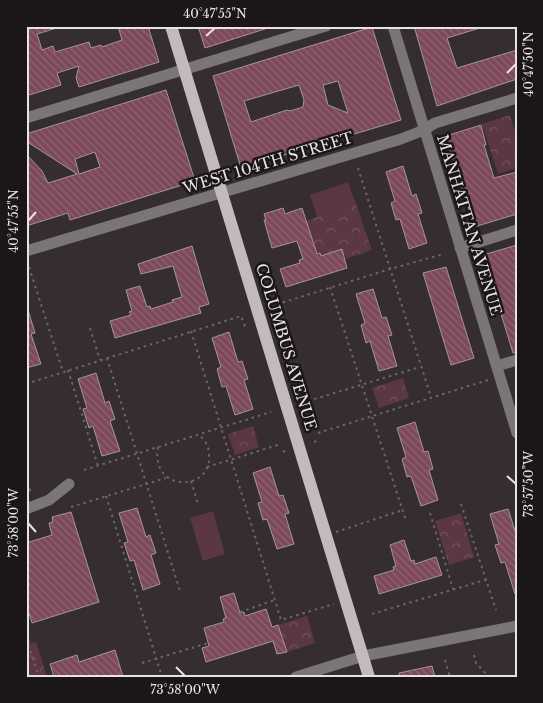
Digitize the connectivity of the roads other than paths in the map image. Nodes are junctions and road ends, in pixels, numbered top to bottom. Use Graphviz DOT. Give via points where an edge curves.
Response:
graph roads {
  1 [pos="172,26"];
  2 [pos="326,26"];
  3 [pos="393,26"];
  4 [pos="184,69"];
  5 [pos="517,98"];
  6 [pos="26,118"];
  7 [pos="424,130"];
  8 [pos="222,192"];
  9 [pos="517,230"];
  10 [pos="460,248"];
  11 [pos="26,251"];
  12 [pos="517,360"];
  13 [pos="497,366"];
  14 [pos="517,433"];
  15 [pos="69,484"];
  16 [pos="26,509"];
  17 [pos="517,626"];
  18 [pos="363,656"];
  19 [pos="296,677"];
  20 [pos="370,677"];
  1 -- 4 [label="main road, COLUMBUS AVENUE"];
  2 -- 4 [label="street"];
  3 -- 7 [label="street, MANHATTAN AVENUE"];
  4 -- 6 [label="street"];
  4 -- 8 [label="main road, COLUMBUS AVENUE"];
  5 -- 7 [label="street, WEST 104TH STREET" via="436,123"];
  7 -- 8 [label="street, WEST 104TH STREET"];
  7 -- 10 [label="street, MANHATTAN AVENUE"];
  8 -- 11 [label="street, WEST 104TH STREET"];
  8 -- 18 [label="main road, COLUMBUS AVENUE"];
  9 -- 10 [label="street"];
  10 -- 13 [label="street, MANHATTAN AVENUE"];
  12 -- 13 [label="street"];
  13 -- 14 [label="street, MANHATTAN AVENUE"];
  15 -- 16 [label="street" via="49,500"];
  17 -- 18 [label="street"];
  18 -- 19 [label="street"];
  18 -- 20 [label="main road, COLUMBUS AVENUE"];
}
